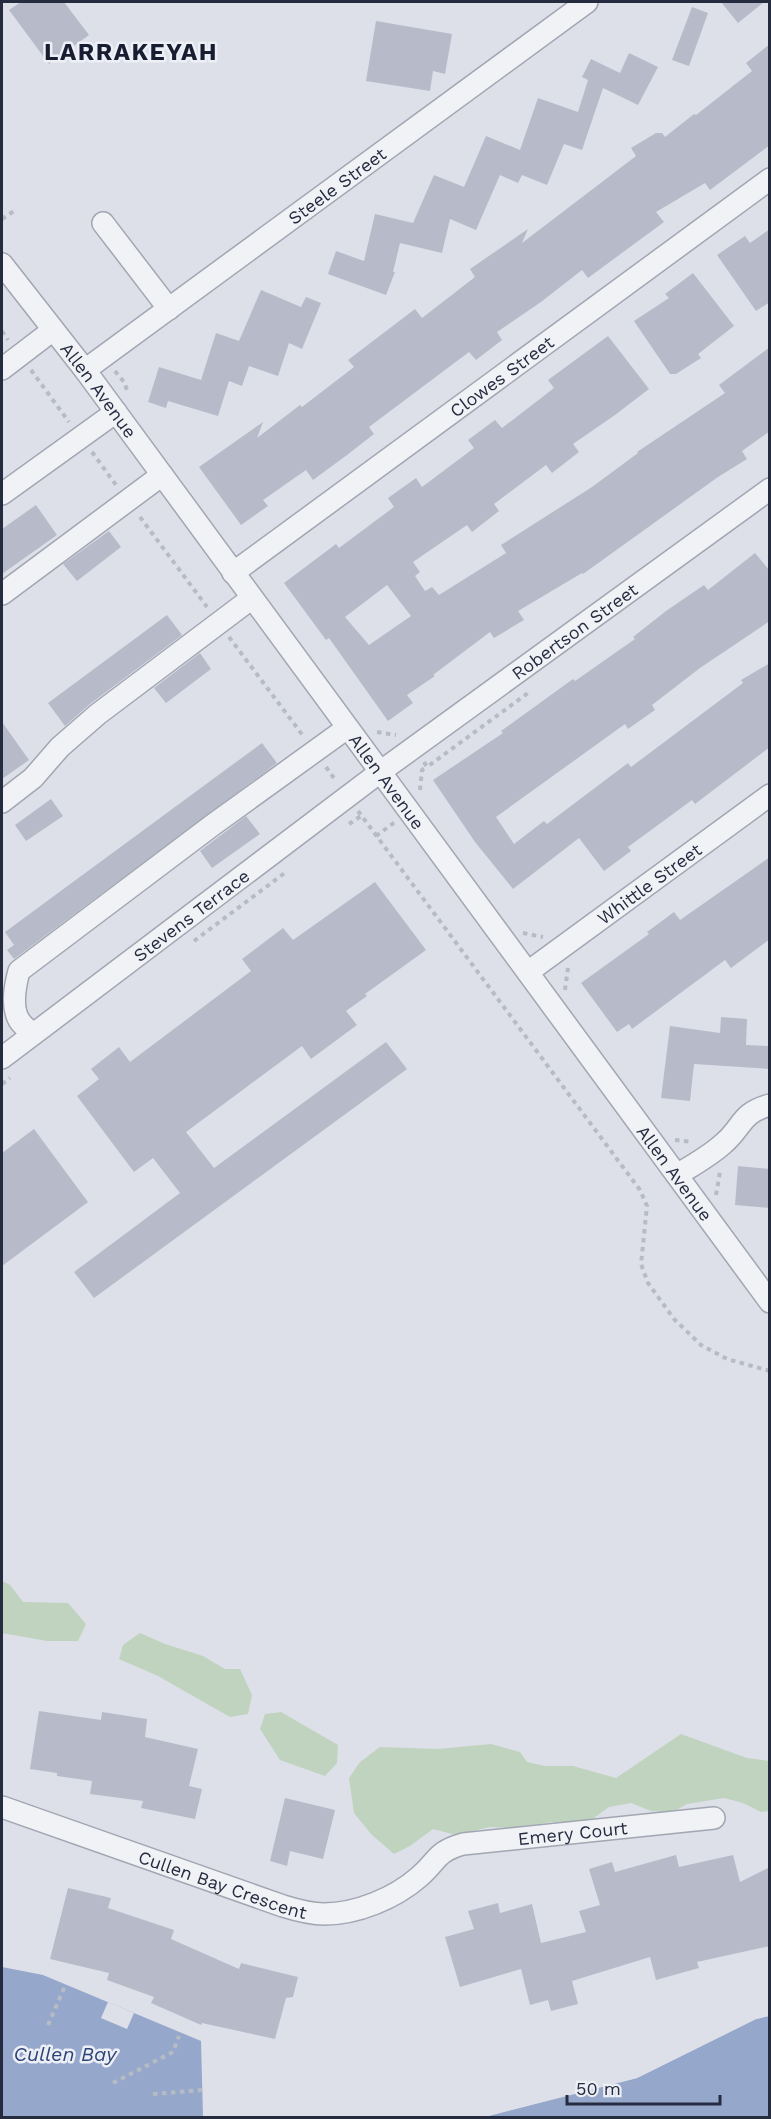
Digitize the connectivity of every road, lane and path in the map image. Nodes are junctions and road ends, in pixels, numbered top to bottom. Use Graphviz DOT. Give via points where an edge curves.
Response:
graph roads {
  1 [pos="587,2"];
  2 [pos="770,179"];
  3 [pos="14,211"];
  4 [pos="2,219"];
  5 [pos="103,223"];
  6 [pos="5,276"];
  7 [pos="169,309"];
  8 [pos="53,330"];
  9 [pos="2,331"];
  10 [pos="20,355"];
  11 [pos="2,369"];
  12 [pos="85,370"];
  13 [pos="116,412"];
  14 [pos="81,437"];
  15 [pos="162,475"];
  16 [pos="770,489"];
  17 [pos="2,494"];
  18 [pos="128,501"];
  19 [pos="233,573"];
  20 [pos="2,594"];
  21 [pos="252,598"];
  22 [pos="219,624"];
  23 [pos="532,690"];
  24 [pos="347,728"];
  25 [pos="374,732"];
  26 [pos="414,748"];
  27 [pos="314,752"];
  28 [pos="427,767"];
  29 [pos="380,772"];
  30 [pos="419,794"];
  31 [pos="770,795"];
  32 [pos="348,797"];
  33 [pos="2,802"];
  34 [pos="521,933"];
  35 [pos="561,948"];
  36 [pos="528,972"];
  37 [pos="33,1034"];
  38 [pos="2,1058"];
  39 [pos="770,1106"];
  40 [pos="677,1174"];
  41 [pos="770,1302"];
  42 [pos="770,1371"];
  43 [pos="2,1807"];
  44 [pos="714,1818"];
  45 [pos="435,1858"];
  46 [pos="66,1984"];
  47 [pos="48,2025"];
  48 [pos="179,2036"];
  49 [pos="113,2083"];
  50 [pos="202,2090"];
  51 [pos="153,2094"];
  1 -- 7 [label="street, Steele Street"];
  2 -- 19 [label="street, Clowes Street"];
  3 -- 4 [label="path"];
  5 -- 7 [label="street"];
  6 -- 8 [label="street, Allen Avenue"];
  7 -- 12 [label="street, Steele Street"];
  8 -- 10 [label="street"];
  8 -- 12 [label="street, Allen Avenue"];
  9 -- 10 [label="path"];
  10 -- 11 [label="street"];
  10 -- 14 [label="path"];
  12 -- 13 [label="street, Allen Avenue"];
  13 -- 14 [label="street"];
  13 -- 15 [label="street, Allen Avenue"];
  14 -- 17 [label="street"];
  14 -- 18 [label="path"];
  15 -- 18 [label="street"];
  15 -- 19 [label="street, Allen Avenue"];
  16 -- 26 [label="street, Robertson Street"];
  18 -- 20 [label="street"];
  18 -- 22 [label="path"];
  19 -- 21 [label="street, Allen Avenue"];
  21 -- 22 [label="street"];
  21 -- 24 [label="street, Allen Avenue"];
  22 -- 27 [label="path"];
  22 -- 33 [label="street" via="98,714 60,747 33,778"];
  23 -- 28 [label="path"];
  24 -- 27 [label="street"];
  24 -- 29 [label="street, Allen Avenue"];
  25 -- 26 [label="path" via="405,737"];
  26 -- 28 [label="path"];
  26 -- 29 [label="street, Robertson Street"];
  27 -- 32 [label="path"];
  27 -- 37 [label="street" via="20,971 16,1010 19,1020"];
  28 -- 30 [label="path" via="422,770"];
  29 -- 32 [label="street, Stevens Terrace"];
  29 -- 36 [label="street, Allen Avenue"];
  31 -- 35 [label="street, Whittle Street"];
  32 -- 37 [label="street, Stevens Terrace"];
  32 -- 42 [label="path" via="640,1190 647,1206 641,1264 648,1282 674,1318 714,1353"];
  34 -- 35 [label="path" via="555,939"];
  35 -- 36 [label="street, Whittle Street"];
  36 -- 40 [label="street, Allen Avenue"];
  37 -- 38 [label="street, Stevens Terrace"];
  39 -- 40 [label="street" via="746,1117 725,1143"];
  40 -- 41 [label="street, Allen Avenue"];
  43 -- 45 [label="street, Cullen Bay Crescent" via="310,1913 339,1913 371,1904 419,1877"];
  44 -- 45 [label="street, Emery Court" via="462,1844"];
  46 -- 47 [label="path"];
  48 -- 49 [label="path" via="173,2052"];
  50 -- 51 [label="path"];
}
